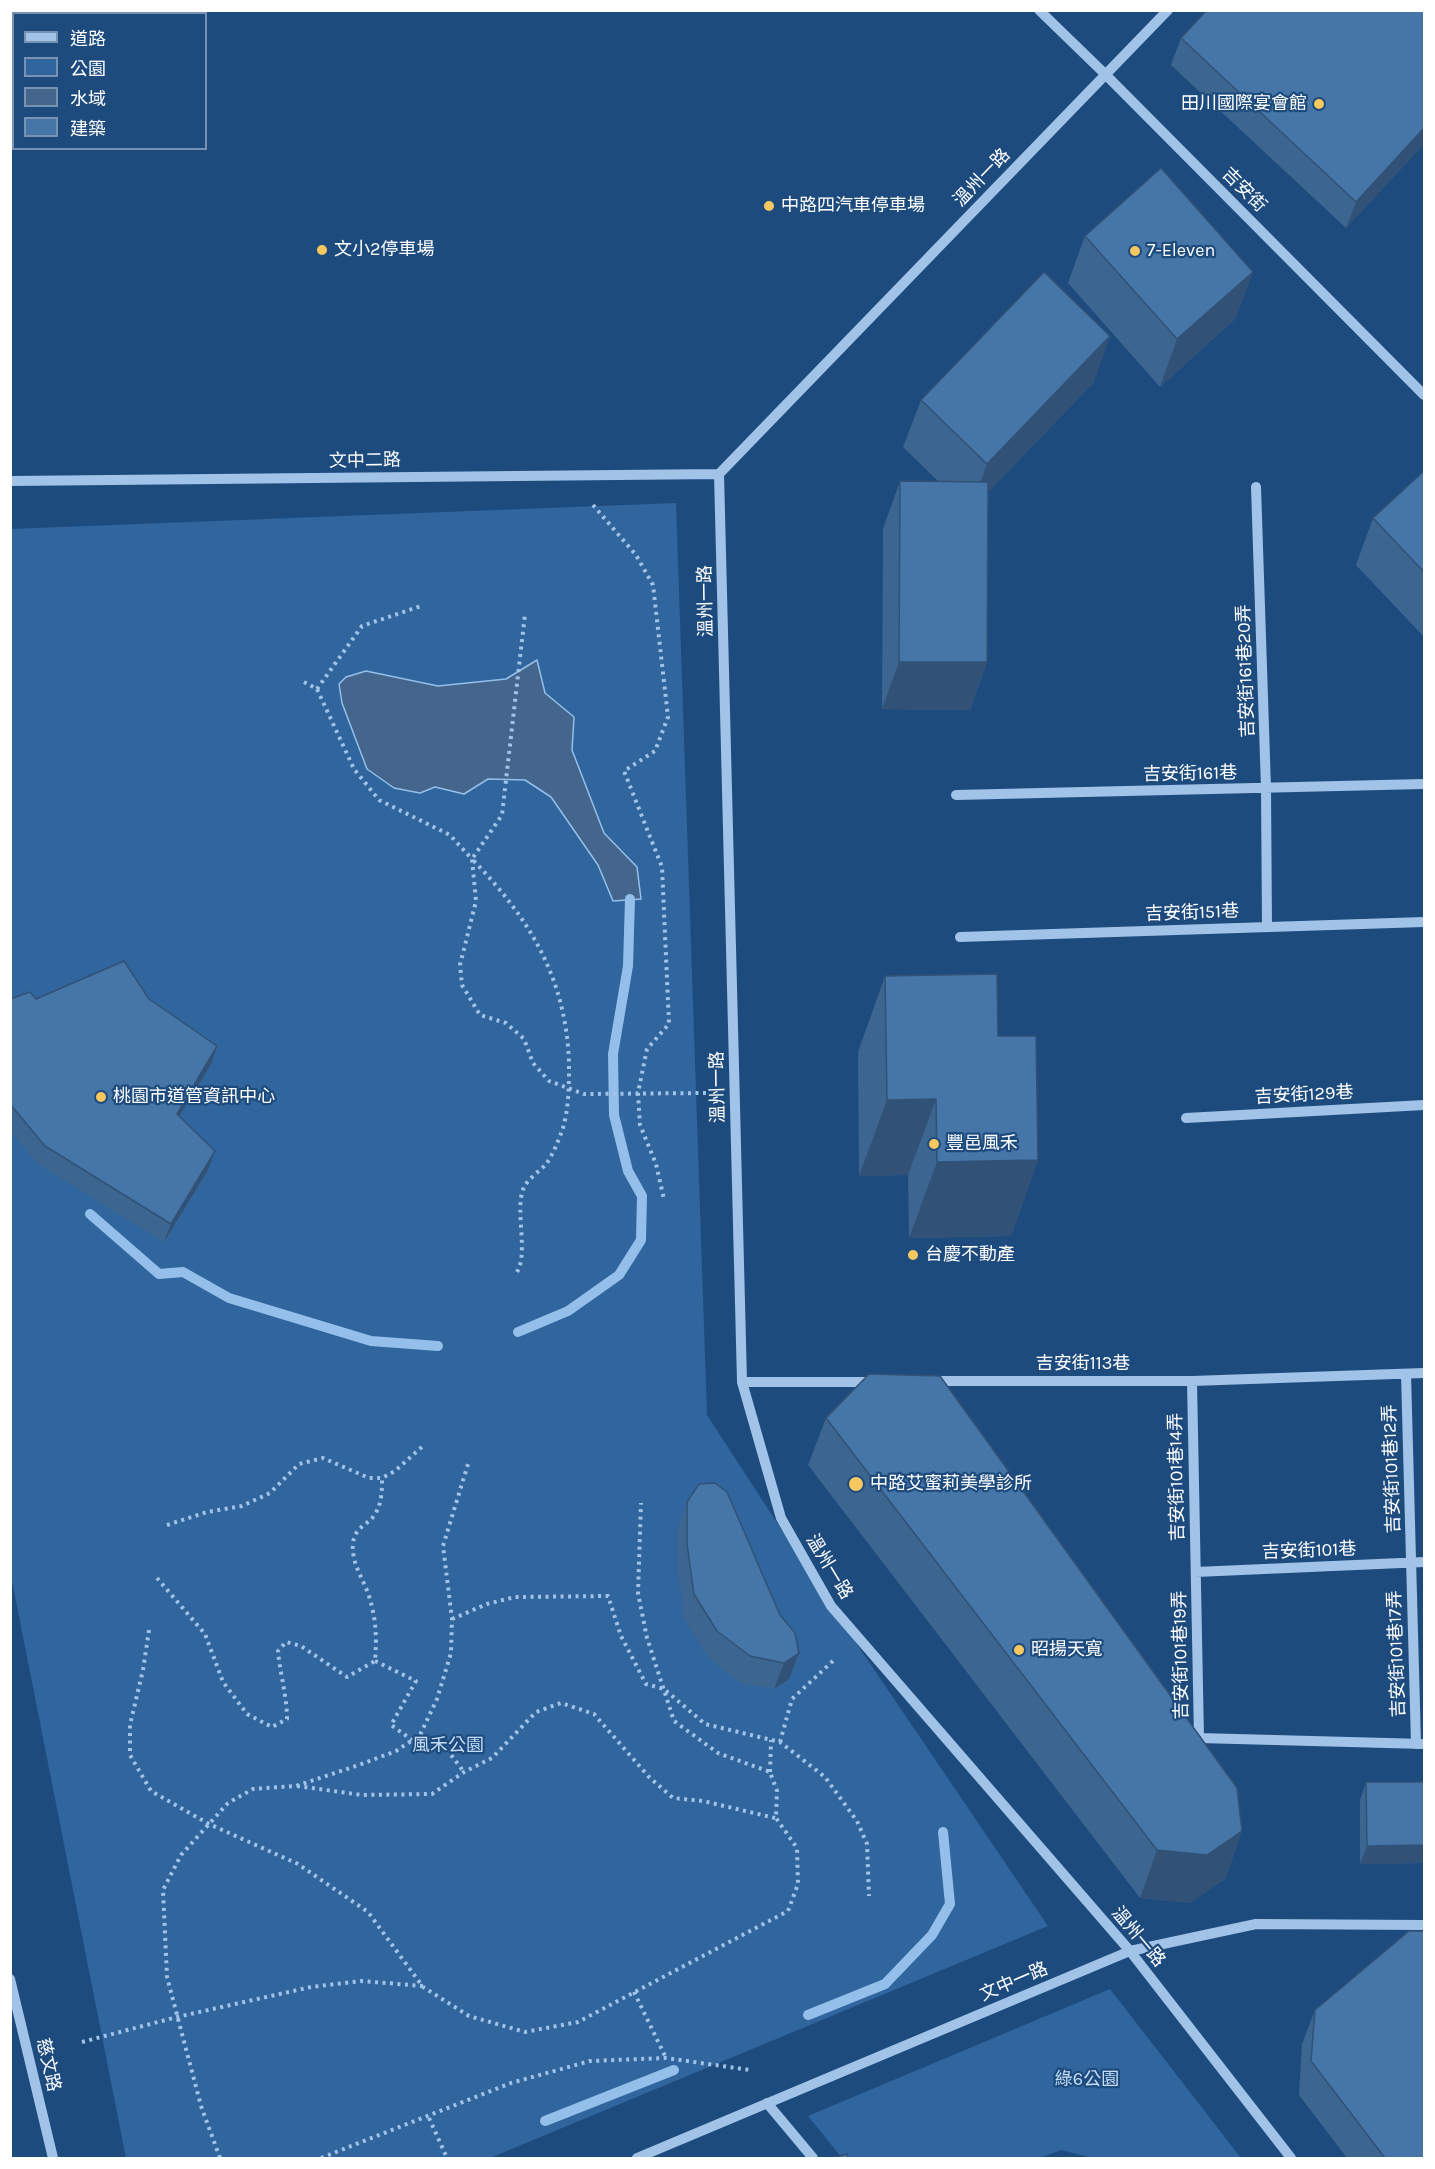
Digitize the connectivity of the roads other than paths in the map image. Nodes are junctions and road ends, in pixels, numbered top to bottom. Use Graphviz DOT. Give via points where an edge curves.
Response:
graph roads {
  1 [pos="1039,10"];
  2 [pos="1168,10"];
  3 [pos="1105,74"];
  4 [pos="1425,395"];
  5 [pos="719,474"];
  6 [pos="10,481"];
  7 [pos="1256,487"];
  8 [pos="1425,784"];
  9 [pos="1266,788"];
  10 [pos="956,795"];
  11 [pos="1425,922"];
  12 [pos="1267,927"];
  13 [pos="960,937"];
  14 [pos="1425,1105"];
  15 [pos="1186,1118"];
  16 [pos="1425,1373"];
  17 [pos="1406,1374"];
  18 [pos="920,1381"];
  19 [pos="1192,1381"];
  20 [pos="742,1382"];
  21 [pos="884,1382"];
  22 [pos="1425,1562"];
  23 [pos="1411,1563"];
  24 [pos="1196,1572"];
  25 [pos="1420,1744"];
  26 [pos="1425,1925"];
  27 [pos="1130,1951"];
  28 [pos="10,1979"];
  29 [pos="767,2103"];
  30 [pos="53,2158"];
  31 [pos="637,2158"];
  32 [pos="813,2158"];
  33 [pos="1291,2158"];
  1 -- 3 [label="street, 吉安街"];
  2 -- 3 [label="street, 溫州一路"];
  3 -- 4 [label="street, 吉安街"];
  3 -- 5 [label="street, 溫州一路"];
  5 -- 6 [label="street, 文中二路"];
  5 -- 20 [label="street, 溫州一路"];
  7 -- 9 [label="street, 吉安街161巷20弄"];
  8 -- 9 [label="street, 吉安街161巷"];
  9 -- 10 [label="street, 吉安街161巷"];
  9 -- 12 [label="street, 吉安街161巷20弄"];
  11 -- 12 [label="street, 吉安街151巷"];
  12 -- 13 [label="street, 吉安街151巷"];
  14 -- 15 [label="street, 吉安街129巷"];
  16 -- 17 [label="street, 吉安街113巷"];
  17 -- 19 [label="street, 吉安街113巷"];
  17 -- 23 [label="street, 吉安街101巷12弄"];
  18 -- 19 [label="street, 吉安街113巷"];
  19 -- 24 [label="street, 吉安街101巷14弄"];
  20 -- 21 [label="street"];
  20 -- 27 [label="street, 溫州一路" via="781,1518 831,1606"];
  22 -- 23 [label="street, 吉安街101巷"];
  23 -- 24 [label="street, 吉安街101巷"];
  23 -- 25 [label="street, 吉安街101巷17弄"];
  24 -- 25 [label="street, 吉安街101巷19弄" via="1198,1738"];
  26 -- 27 [label="street, 文中一路" via="1256,1924"];
  27 -- 29 [label="street, 文中一路"];
  27 -- 33 [label="street, 溫州一路"];
  28 -- 30 [label="street, 慈文路"];
  29 -- 31 [label="street, 文中一路"];
  29 -- 32 [label="street"];
}
